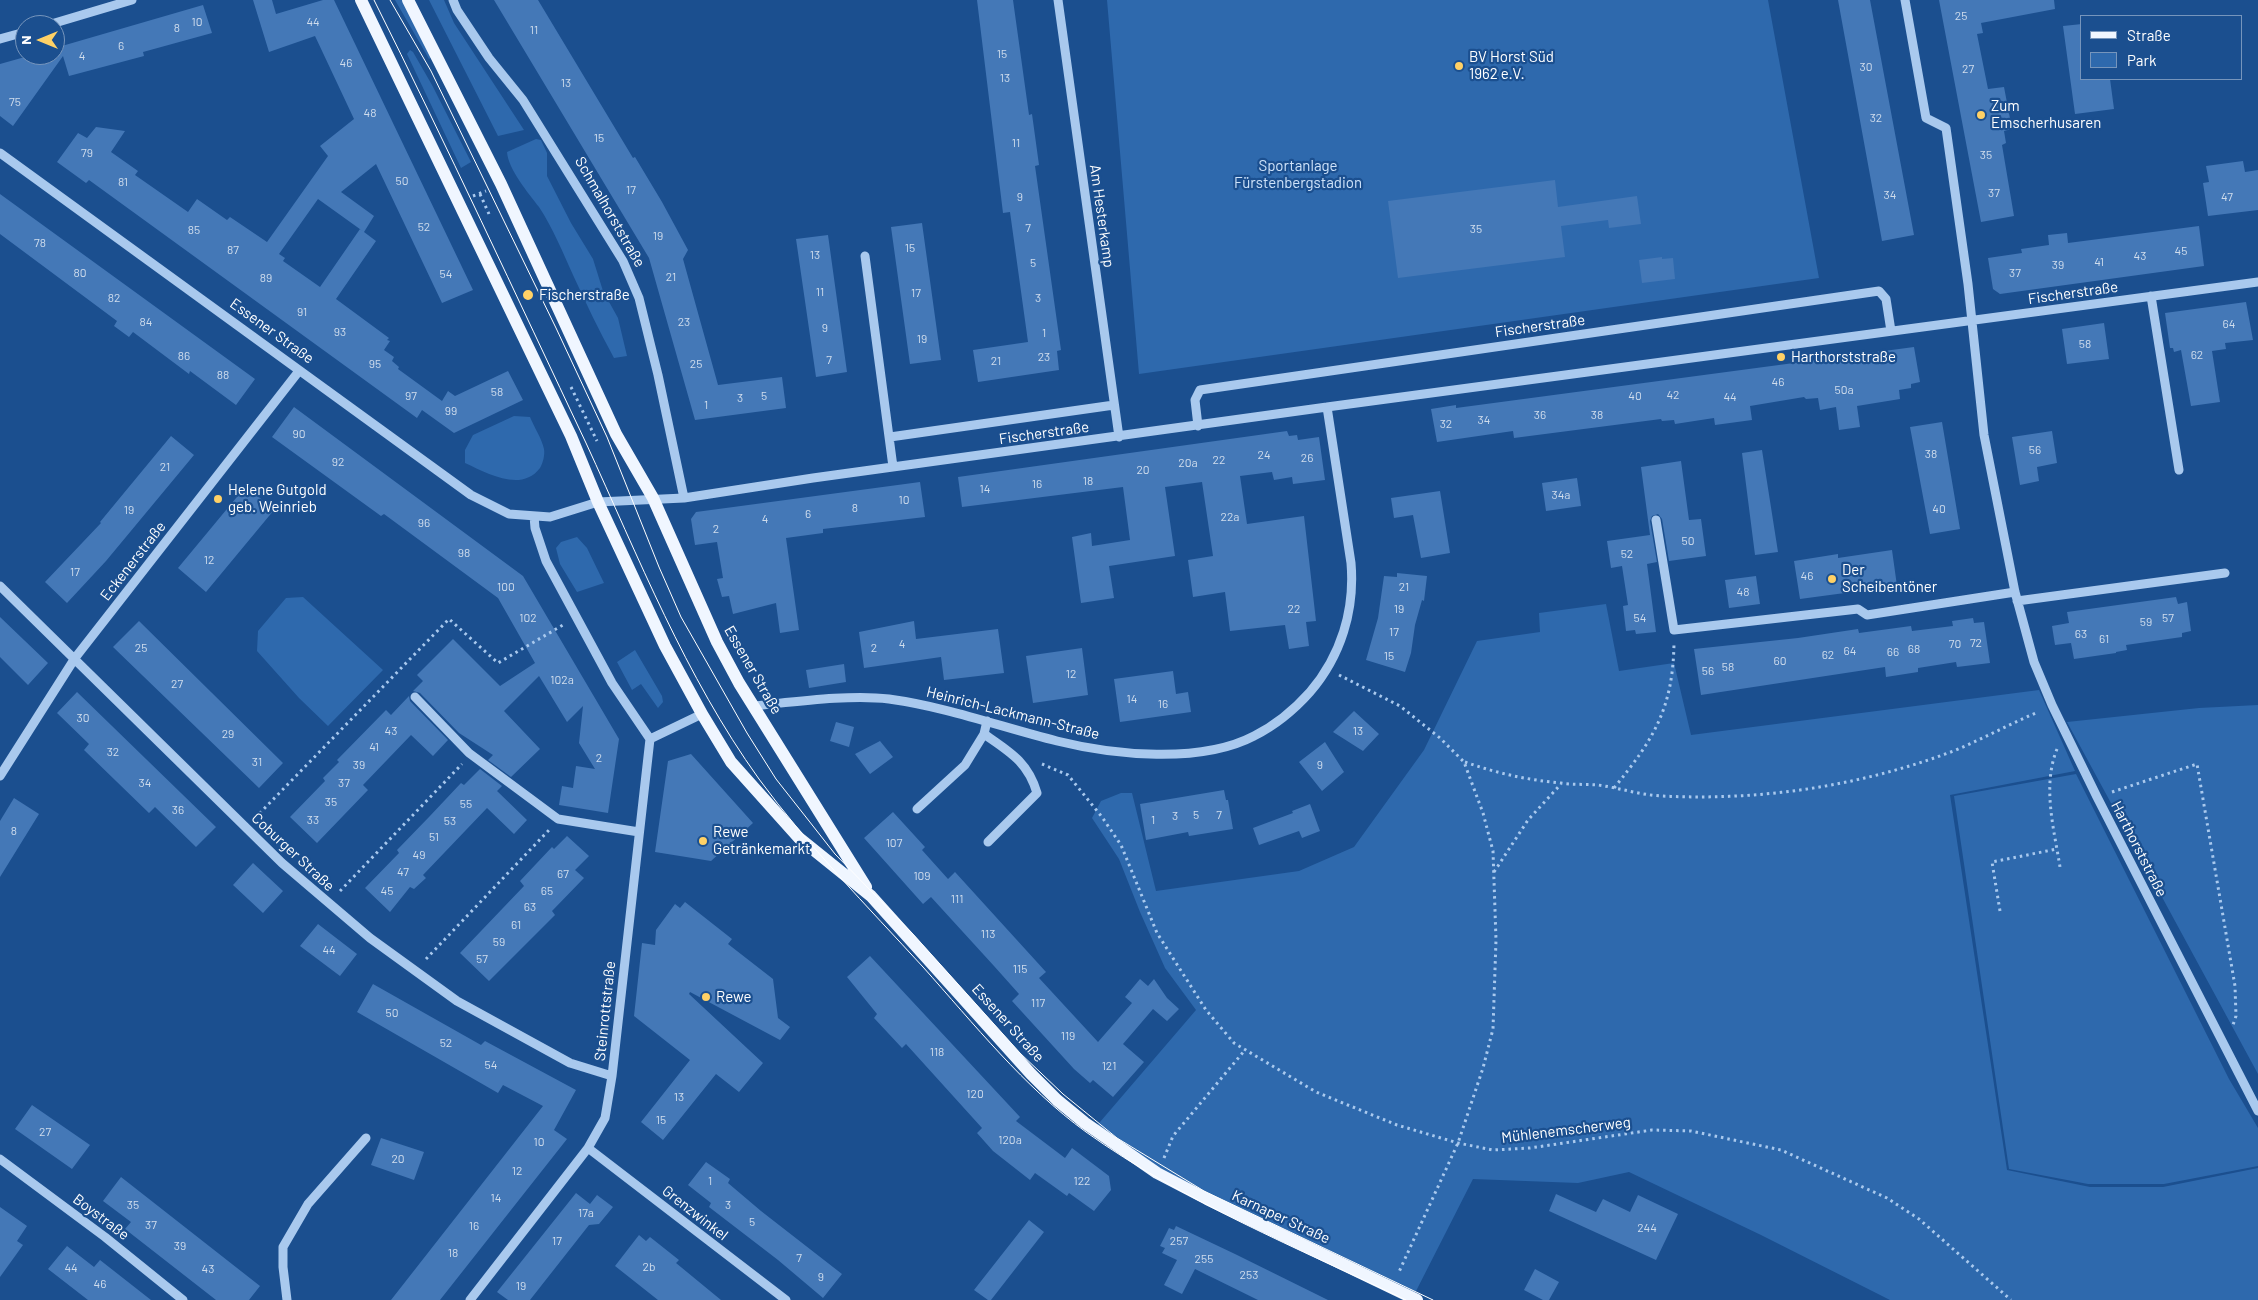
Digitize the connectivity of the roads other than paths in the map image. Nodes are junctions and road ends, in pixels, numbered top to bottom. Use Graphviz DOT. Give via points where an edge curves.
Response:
graph roads {
  1 [pos="132,0"];
  2 [pos="361,0"];
  3 [pos="408,0"];
  4 [pos="453,0"];
  5 [pos="1058,0"];
  6 [pos="1905,0"];
  7 [pos="65,20"];
  8 [pos="15,35"];
  9 [pos="0,40"];
  10 [pos="0,154"];
  11 [pos="865,256"];
  12 [pos="2258,282"];
  13 [pos="2151,296"];
  14 [pos="1972,320"];
  15 [pos="1891,331"];
  16 [pos="299,371"];
  17 [pos="1114,404"];
  18 [pos="1328,407"];
  19 [pos="1198,426"];
  20 [pos="890,437"];
  21 [pos="1119,437"];
  22 [pos="893,467"];
  23 [pos="2179,470"];
  24 [pos="653,498"];
  25 [pos="684,498"];
  26 [pos="598,502"];
  27 [pos="534,516"];
  28 [pos="1656,520"];
  29 [pos="2225,573"];
  30 [pos="0,586"];
  31 [pos="2016,597"];
  32 [pos="75,658"];
  33 [pos="415,698"];
  34 [pos="753,706"];
  35 [pos="702,714"];
  36 [pos="987,720"];
  37 [pos="984,734"];
  38 [pos="650,739"];
  39 [pos="0,776"];
  40 [pos="917,809"];
  41 [pos="639,832"];
  42 [pos="988,842"];
  43 [pos="871,896"];
  44 [pos="612,1076"];
  45 [pos="2258,1111"];
  46 [pos="366,1138"];
  47 [pos="588,1148"];
  48 [pos="1134,1158"];
  49 [pos="0,1159"];
  50 [pos="183,1300"];
  51 [pos="287,1300"];
  52 [pos="470,1300"];
  53 [pos="786,1300"];
  54 [pos="1417,1300"];
  1 -- 7 [label="street"];
  2 -- 26 [label="main road" via="577,451"];
  3 -- 24 [label="main road" via="501,184 616,434"];
  4 -- 25 [label="street, Schmalhorststraße" via="489,58 523,100 623,261 639,298"];
  5 -- 17 [label="street, Am Hesterkamp"];
  6 -- 14 [label="street, Harthorststraße" via="1926,118 1946,128"];
  8 -- 9 [label="street"];
  10 -- 16 [label="street, Essener Straße"];
  11 -- 20 [label="street"];
  12 -- 13 [label="street, Fischerstraße"];
  13 -- 14 [label="street, Fischerstraße"];
  13 -- 23 [label="street"];
  14 -- 15 [label="street, Fischerstraße"];
  14 -- 31 [label="street, Harthorststraße" via="1984,435"];
  15 -- 18 [label="street, Fischerstraße"];
  15 -- 19 [label="street, Fischerstraße" via="1886,299 1878,291 1200,390 1195,400"];
  16 -- 27 [label="street, Essener Straße" via="471,495 509,514"];
  16 -- 32 [label="street, Eckenerstraße"];
  17 -- 20 [label="street"];
  17 -- 21 [label="street, Am Hesterkamp"];
  18 -- 19 [label="street, Fischerstraße"];
  18 -- 36 [label="street, Heinrich-Lackmann-Straße" via="1353,584 1350,610 1341,640 1328,668 1298,705 1253,737 1196,752 1120,752 1057,741"];
  19 -- 21 [label="street, Fischerstraße"];
  20 -- 22 [label="street"];
  21 -- 22 [label="street, Fischerstraße"];
  22 -- 25 [label="street, Fischerstraße"];
  24 -- 25 [label="street, Fischerstraße"];
  24 -- 26 [label="street, Essener Straße"];
  24 -- 34 [label="main road, Essener Straße" via="717,642"];
  26 -- 27 [label="street, Essener Straße" via="550,517"];
  26 -- 35 [label="main road, Essener Straße" via="665,646"];
  27 -- 38 [label="street" via="546,562 612,683"];
  28 -- 31 [label="street" via="1674,630 1858,609 1867,615"];
  29 -- 31 [label="street"];
  30 -- 32 [label="street, Coburger Straße"];
  31 -- 45 [label="street, Harthorststraße" via="2034,662 2052,705"];
  32 -- 39 [label="street, Eckenerstraße"];
  32 -- 44 [label="street, Coburger Straße" via="282,863 370,938 457,1001 570,1063"];
  33 -- 41 [label="street" via="469,753 558,819"];
  34 -- 36 [label="street, Heinrich-Lackmann-Straße" via="886,699 928,705"];
  34 -- 43 [label="main road, Essener Straße"];
  35 -- 38 [label="street"];
  35 -- 43 [label="main road, Essener Straße" via="731,762 799,838"];
  36 -- 37 [label="street"];
  37 -- 40 [label="street" via="966,765"];
  37 -- 42 [label="street" via="1013,754 1032,776 1037,794"];
  38 -- 41 [label="street, Steinrottstraße"];
  41 -- 44 [label="street, Steinrottstraße"];
  43 -- 48 [label="main road, Essener Straße" via="1057,1100"];
  44 -- 47 [label="street, Steinrottstraße" via="605,1118"];
  46 -- 51 [label="street" via="308,1204 283,1247"];
  47 -- 52 [label="street, Steinrottstraße"];
  47 -- 53 [label="street, Grenzwinkel"];
  48 -- 54 [label="main road, Karnaper Straße" via="1207,1200"];
  49 -- 50 [label="street, Boystraße"];
}
